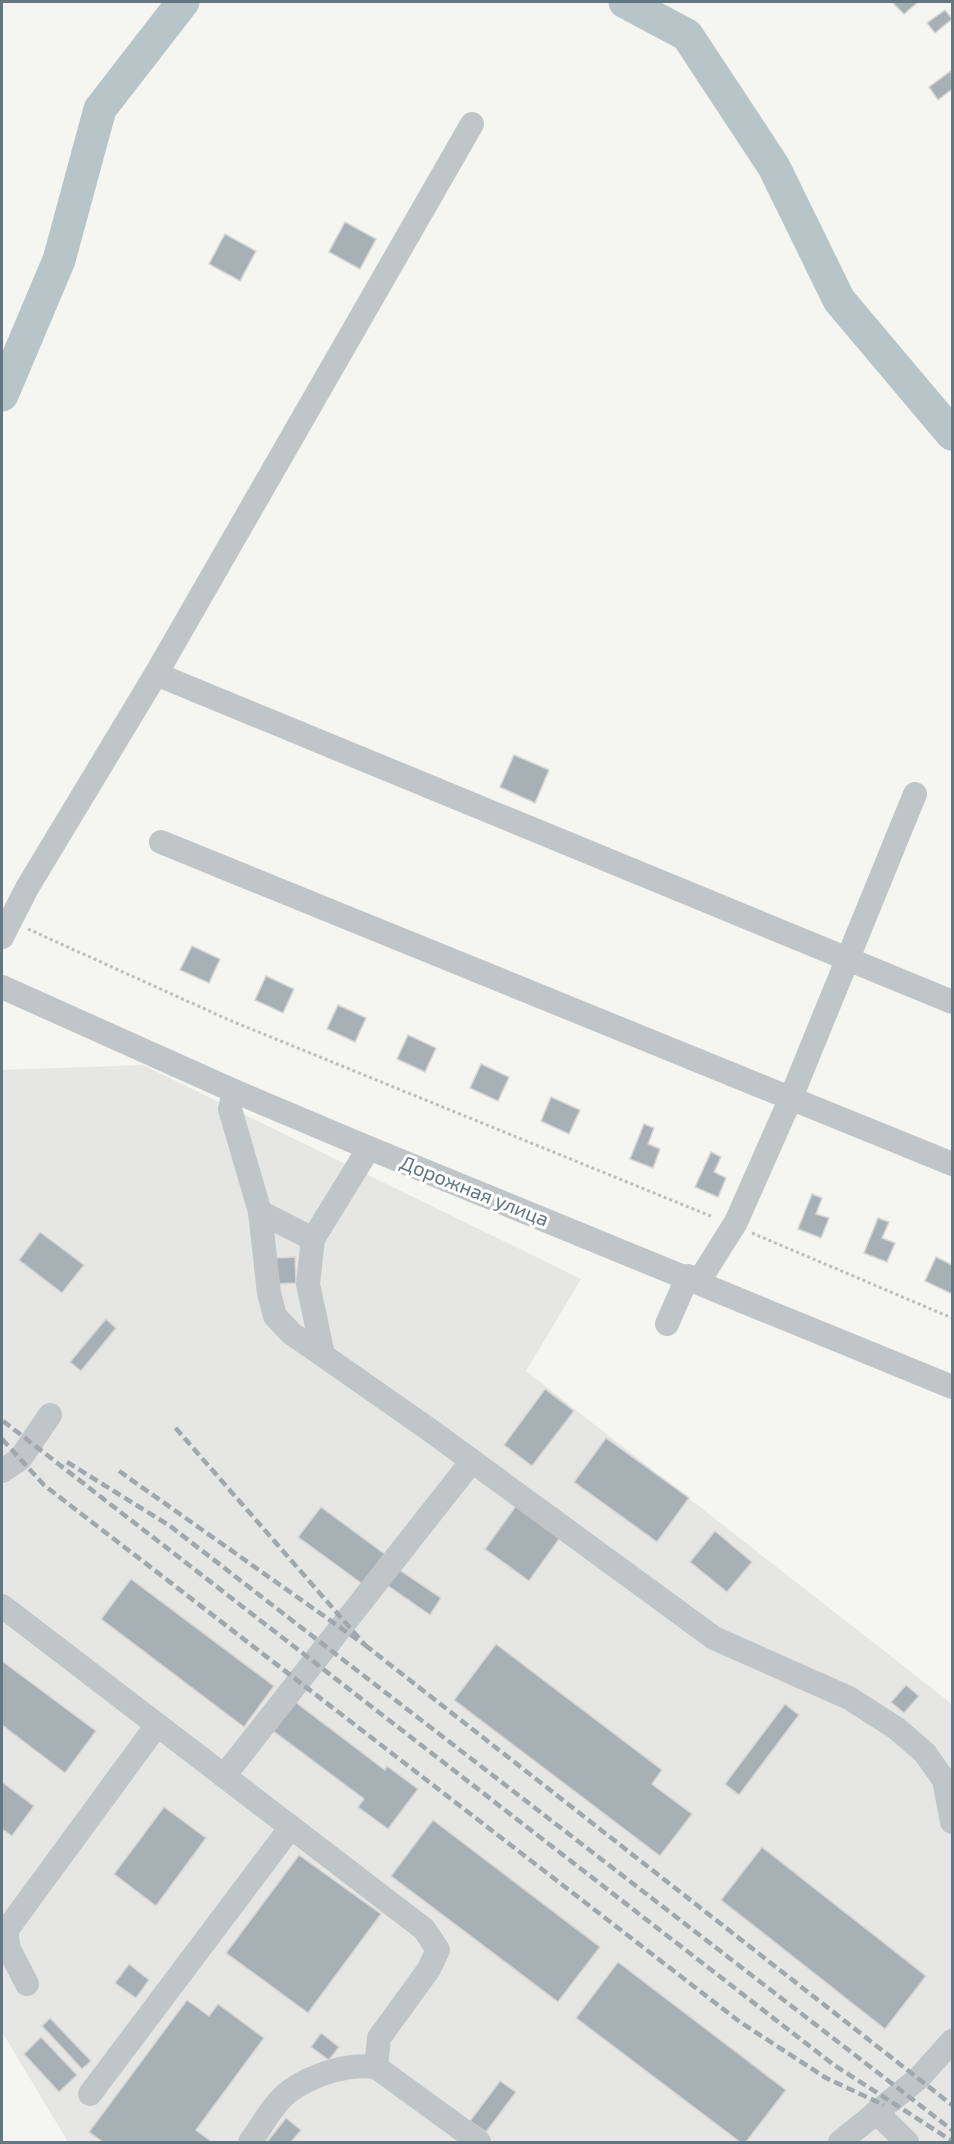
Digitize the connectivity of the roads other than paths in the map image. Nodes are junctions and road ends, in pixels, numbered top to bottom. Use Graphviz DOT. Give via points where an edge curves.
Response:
graph roads {
  1 [pos="472,124"];
  2 [pos="156,674"];
  3 [pos="915,794"];
  4 [pos="161,842"];
  5 [pos="6,929"];
  6 [pos="846,958"];
  7 [pos="2,987"];
  8 [pos="952,1002"];
  9 [pos="234,1091"];
  10 [pos="790,1100"];
  11 [pos="369,1148"];
  12 [pos="952,1164"];
  13 [pos="260,1212"];
  14 [pos="313,1239"];
  15 [pos="694,1279"];
  16 [pos="667,1324"];
  17 [pos="323,1355"];
  18 [pos="952,1387"];
  19 [pos="50,1415"];
  20 [pos="472,1461"];
  21 [pos="2,1471"];
  22 [pos="2,1606"];
  23 [pos="157,1725"];
  24 [pos="224,1776"];
  25 [pos="952,1822"];
  26 [pos="291,1827"];
  27 [pos="27,1984"];
  28 [pos="952,2041"];
  29 [pos="376,2067"];
  30 [pos="90,2094"];
  31 [pos="876,2112"];
  32 [pos="250,2142"];
  33 [pos="479,2142"];
  34 [pos="840,2142"];
  35 [pos="908,2142"];
  1 -- 2 [label="street"];
  2 -- 5 [label="street"];
  2 -- 6 [label="street"];
  3 -- 6 [label="street"];
  4 -- 10 [label="street"];
  6 -- 8 [label="street"];
  6 -- 10 [label="street"];
  7 -- 9 [label="street, Дорожная улица"];
  9 -- 11 [label="street, Дорожная улица"];
  9 -- 13 [label="street" via="230,1109"];
  10 -- 12 [label="street"];
  10 -- 15 [label="street" via="734,1226"];
  11 -- 14 [label="street"];
  11 -- 15 [label="street, Дорожная улица"];
  13 -- 14 [label="street"];
  13 -- 17 [label="street" via="275,1316 291,1333"];
  14 -- 17 [label="street" via="308,1284"];
  15 -- 16 [label="street"];
  15 -- 18 [label="street, Дорожная улица"];
  17 -- 20 [label="street"];
  19 -- 21 [label="street" via="20,1459"];
  20 -- 24 [label="street"];
  20 -- 25 [label="street" via="714,1638 849,1698 896,1728 925,1753 944,1780"];
  22 -- 23 [label="street"];
  23 -- 24 [label="street"];
  23 -- 27 [label="street" via="6,1930 9,1948"];
  24 -- 26 [label="street"];
  26 -- 29 [label="street" via="424,1929 438,1950 429,1970 379,2038"];
  26 -- 30 [label="street"];
  28 -- 31 [label="street" via="919,2078"];
  29 -- 32 [label="street" via="356,2064 290,2091"];
  29 -- 33 [label="street"];
  31 -- 34 [label="street"];
  31 -- 35 [label="street"];
}
